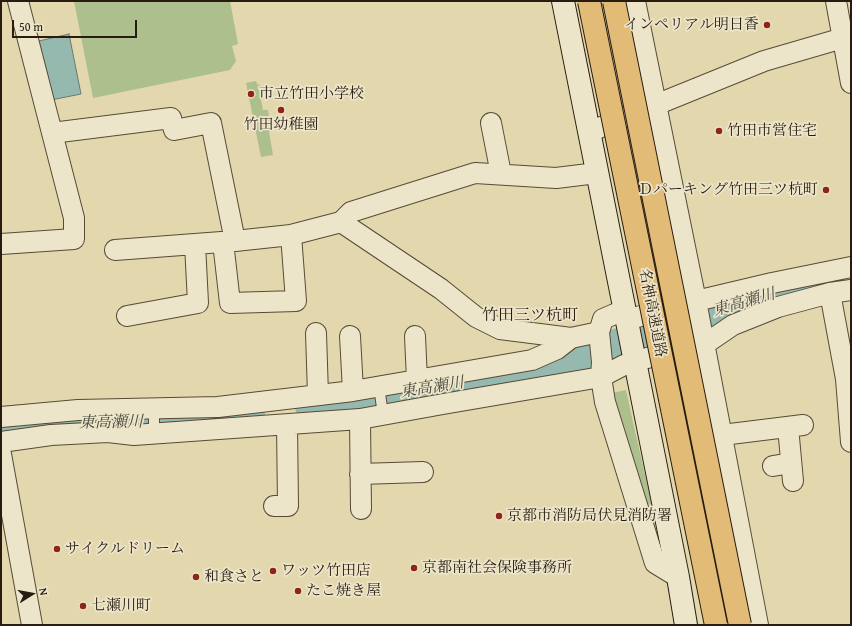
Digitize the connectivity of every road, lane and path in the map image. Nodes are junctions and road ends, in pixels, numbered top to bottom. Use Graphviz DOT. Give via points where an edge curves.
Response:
graph roads {
  1 [pos="18,1"];
  2 [pos="562,1"];
  3 [pos="589,1"];
  4 [pos="614,1"];
  5 [pos="635,1"];
  6 [pos="836,1"];
  7 [pos="843,38"];
  8 [pos="851,83"];
  9 [pos="656,105"];
  10 [pos="491,123"];
  11 [pos="589,132"];
  12 [pos="52,133"];
  13 [pos="597,173"];
  14 [pos="501,174"];
  15 [pos="341,222"];
  16 [pos="291,235"];
  17 [pos="229,242"];
  18 [pos="1,244"];
  19 [pos="195,244"];
  20 [pos="115,250"];
  21 [pos="851,267"];
  22 [pos="851,290"];
  23 [pos="830,294"];
  24 [pos="775,295"];
  25 [pos="697,304"];
  26 [pos="625,315"];
  27 [pos="127,316"];
  28 [pos="316,333"];
  29 [pos="600,334"];
  30 [pos="350,336"];
  31 [pos="415,336"];
  32 [pos="571,338"];
  33 [pos="703,338"];
  34 [pos="635,362"];
  35 [pos="601,369"];
  36 [pos="439,376"];
  37 [pos="417,380"];
  38 [pos="379,386"];
  39 [pos="353,391"];
  40 [pos="318,396"];
  41 [pos="443,404"];
  42 [pos="154,408"];
  43 [pos="383,415"];
  44 [pos="1,417"];
  45 [pos="360,419"];
  46 [pos="287,425"];
  47 [pos="154,434"];
  48 [pos="722,435"];
  49 [pos="1,442"];
  50 [pos="851,442"];
  51 [pos="1,454"];
  52 [pos="786,470"];
  53 [pos="423,472"];
  54 [pos="360,474"];
  55 [pos="274,506"];
  56 [pos="360,509"];
  57 [pos="678,577"];
  58 [pos="32,625"];
  59 [pos="686,625"];
  60 [pos="716,625"];
  61 [pos="740,625"];
  62 [pos="758,625"];
  1 -- 12 [label="street"];
  2 -- 11 [label="street"];
  3 -- 60 [label="highway, 名神高速道路, bridge"];
  4 -- 61 [label="highway, 名神高速道路, bridge"];
  5 -- 9 [label="street"];
  6 -- 7 [label="street"];
  7 -- 8 [label="street"];
  7 -- 9 [label="street" via="764,61"];
  9 -- 11 [label="street"];
  9 -- 25 [label="street"];
  10 -- 14 [label="street"];
  11 -- 13 [label="street"];
  12 -- 17 [label="street" via="171,118 174,130 211,122"];
  12 -- 18 [label="street" via="74,218 74,240"];
  13 -- 14 [label="street" via="556,178"];
  13 -- 26 [label="street"];
  14 -- 15 [label="street" via="475,173 352,212"];
  15 -- 16 [label="street"];
  15 -- 32 [label="street" via="440,289 476,317 500,329"];
  16 -- 17 [label="street"];
  16 -- 17 [label="street" via="296,301 230,303"];
  17 -- 19 [label="street"];
  19 -- 20 [label="street"];
  19 -- 27 [label="street" via="198,303"];
  21 -- 24 [label="street"];
  22 -- 23 [label="street"];
  23 -- 24 [label="street"];
  23 -- 50 [label="street" via="846,379"];
  24 -- 25 [label="street"];
  24 -- 33 [label="street" via="733,325"];
  25 -- 26 [label="street"];
  25 -- 33 [label="street"];
  26 -- 29 [label="street" via="603,319"];
  26 -- 34 [label="street"];
  28 -- 40 [label="street"];
  29 -- 32 [label="street"];
  29 -- 35 [label="street"];
  30 -- 39 [label="street"];
  31 -- 37 [label="street"];
  32 -- 36 [label="street" via="556,349 532,360"];
  33 -- 34 [label="street"];
  33 -- 48 [label="street"];
  34 -- 35 [label="street"];
  34 -- 57 [label="street"];
  35 -- 41 [label="street"];
  35 -- 57 [label="street" via="605,402 655,562"];
  36 -- 37 [label="street"];
  36 -- 41 [label="street"];
  37 -- 38 [label="street"];
  38 -- 39 [label="street"];
  38 -- 43 [label="lane"];
  39 -- 40 [label="street"];
  40 -- 42 [label="street" via="218,407"];
  41 -- 43 [label="street"];
  42 -- 44 [label="street" via="78,410"];
  42 -- 47 [label="lane"];
  43 -- 45 [label="street"];
  45 -- 46 [label="street"];
  45 -- 54 [label="street"];
  46 -- 47 [label="street"];
  46 -- 55 [label="street" via="288,506"];
  47 -- 49 [label="street" via="81,433"];
  48 -- 52 [label="street" via="795,426"];
  48 -- 62 [label="street"];
  51 -- 58 [label="street"];
  53 -- 54 [label="street"];
  54 -- 56 [label="street"];
  57 -- 59 [label="street"];
}
